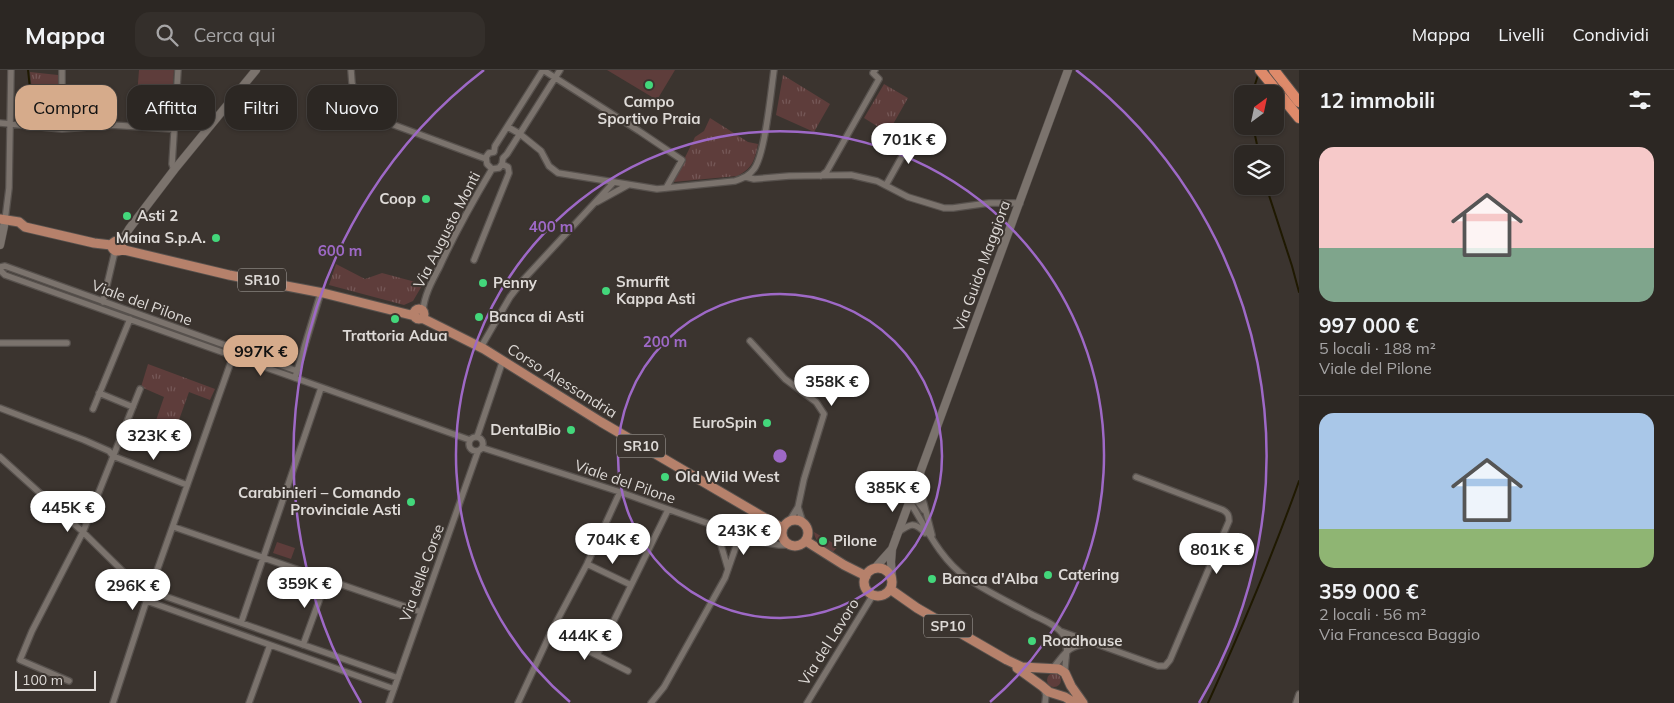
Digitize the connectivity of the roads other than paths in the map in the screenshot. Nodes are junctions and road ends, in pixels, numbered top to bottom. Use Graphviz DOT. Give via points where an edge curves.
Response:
graph roads {
  1 [pos="11,70"];
  2 [pos="62,70"];
  3 [pos="178,70"];
  4 [pos="256,70"];
  5 [pos="351,70"];
  6 [pos="560,70"];
  7 [pos="774,70"];
  8 [pos="875,70"];
  9 [pos="1068,70"];
  10 [pos="1260,70"];
  11 [pos="1274,70"];
  12 [pos="541,71"];
  13 [pos="555,77"];
  14 [pos="62,85"];
  15 [pos="177,85"];
  16 [pos="1299,102"];
  17 [pos="519,110"];
  18 [pos="530,118"];
  19 [pos="1299,118"];
  20 [pos="0,123"];
  21 [pos="11,124"];
  22 [pos="15,124"];
  23 [pos="508,127"];
  24 [pos="174,130"];
  25 [pos="520,134"];
  26 [pos="914,135"];
  27 [pos="494,152"];
  28 [pos="486,160"];
  29 [pos="502,161"];
  30 [pos="492,169"];
  31 [pos="174,170"];
  32 [pos="821,176"];
  33 [pos="746,177"];
  34 [pos="613,183"];
  35 [pos="628,185"];
  36 [pos="886,185"];
  37 [pos="666,188"];
  38 [pos="595,203"];
  39 [pos="1020,203"];
  40 [pos="2,222"];
  41 [pos="0,245"];
  42 [pos="117,247"];
  43 [pos="474,260"];
  44 [pos="0,268"];
  45 [pos="321,292"];
  46 [pos="103,302"];
  47 [pos="421,313"];
  48 [pos="130,319"];
  49 [pos="750,341"];
  50 [pos="67,343"];
  51 [pos="0,344"];
  52 [pos="481,347"];
  53 [pos="233,356"];
  54 [pos="503,360"];
  55 [pos="297,371"];
  56 [pos="295,378"];
  57 [pos="321,388"];
  58 [pos="140,389"];
  59 [pos="99,393"];
  60 [pos="133,407"];
  61 [pos="0,408"];
  62 [pos="93,409"];
  63 [pos="477,437"];
  64 [pos="470,440"];
  65 [pos="481,450"];
  66 [pos="113,456"];
  67 [pos="0,458"];
  68 [pos="920,470"];
  69 [pos="1136,477"];
  70 [pos="188,485"];
  71 [pos="620,492"];
  72 [pos="910,500"];
  73 [pos="798,508"];
  74 [pos="668,510"];
  75 [pos="926,515"];
  76 [pos="790,520"];
  77 [pos="803,523"];
  78 [pos="174,527"];
  79 [pos="716,528"];
  80 [pos="782,528"];
  81 [pos="82,532"];
  82 [pos="897,533"];
  83 [pos="740,535"];
  84 [pos="806,541"];
  85 [pos="934,542"];
  86 [pos="788,545"];
  87 [pos="892,549"];
  88 [pos="263,557"];
  89 [pos="587,564"];
  90 [pos="876,568"];
  91 [pos="728,569"];
  92 [pos="866,576"];
  93 [pos="327,579"];
  94 [pos="892,579"];
  95 [pos="631,585"];
  96 [pos="890,589"];
  97 [pos="873,595"];
  98 [pos="149,596"];
  99 [pos="421,612"];
  100 [pos="241,622"];
  101 [pos="1060,631"];
  102 [pos="551,632"];
  103 [pos="1090,643"];
  104 [pos="270,645"];
  105 [pos="303,645"];
  106 [pos="1066,651"];
  107 [pos="597,656"];
  108 [pos="1007,660"];
  109 [pos="1052,668"];
  110 [pos="628,671"];
  111 [pos="1066,677"];
  112 [pos="398,678"];
  113 [pos="69,681"];
  114 [pos="394,689"];
  115 [pos="1046,689"];
  116 [pos="1299,694"];
  117 [pos="114,703"];
  118 [pos="249,703"];
  119 [pos="389,703"];
  120 [pos="518,703"];
  121 [pos="651,703"];
  122 [pos="807,703"];
  123 [pos="1045,703"];
  124 [pos="1075,703"];
  125 [pos="1083,703"];
  126 [pos="1296,703"];
  1 -- 21 [label="street"];
  2 -- 14 [label="street"];
  3 -- 15 [label="street"];
  4 -- 31 [label="street"];
  5 -- 28 [label="street" via="356,96 368,112"];
  6 -- 13 [label="street, Via Augusto Monti"];
  7 -- 33 [label="street" via="760,158"];
  8 -- 32 [label="street" via="873,73 879,79 827,171"];
  9 -- 39 [label="street, Via Guido Maggiora"];
  10 -- 19 [label="highway"];
  11 -- 16 [label="highway"];
  12 -- 13 [label="street, Via Augusto Monti"];
  12 -- 17 [label="street, Via Augusto Monti"];
  13 -- 18 [label="street, Via Augusto Monti"];
  13 -- 37 [label="street, Via Augusto Monti" via="682,160"];
  17 -- 18 [label="street"];
  17 -- 23 [label="street, Via Augusto Monti"];
  18 -- 25 [label="street, Via Augusto Monti"];
  20 -- 21 [label="street"];
  21 -- 22 [label="street"];
  21 -- 40 [label="street" via="9,188"];
  23 -- 25 [label="street"];
  23 -- 27 [label="street, Via Augusto Monti"];
  24 -- 31 [label="street"];
  25 -- 29 [label="street, Via Augusto Monti"];
  25 -- 34 [label="street" via="541,151 549,166 558,173"];
  26 -- 36 [label="street"];
  27 -- 28 [label="street, Via Augusto Monti"];
  27 -- 29 [label="street" via="499,153"];
  28 -- 30 [label="street, Via Augusto Monti"];
  29 -- 30 [label="street, Via Augusto Monti" via="499,168"];
  29 -- 43 [label="street, Via Augusto Monti" via="509,173"];
  30 -- 47 [label="street, Via Augusto Monti" via="469,206"];
  31 -- 42 [label="street"];
  32 -- 33 [label="street"];
  32 -- 36 [label="street" via="851,176"];
  33 -- 37 [label="street"];
  34 -- 35 [label="street"];
  34 -- 38 [label="street"];
  35 -- 37 [label="street"];
  35 -- 38 [label="street"];
  36 -- 39 [label="street" via="908,197 944,208"];
  38 -- 52 [label="street" via="514,291"];
  39 -- 68 [label="street, Via Guido Maggiora"];
  40 -- 41 [label="street"];
  40 -- 42 [label="main road" via="18,222 25,227"];
  42 -- 45 [label="main road, SR10" via="220,273"];
  42 -- 46 [label="street"];
  44 -- 46 [label="street, Viale del Pilone" via="5,266"];
  44 -- 48 [label="street, Viale del Pilone" via="3,274"];
  45 -- 47 [label="main road, SR10" via="404,313"];
  45 -- 55 [label="street"];
  46 -- 55 [label="street, Viale del Pilone"];
  47 -- 52 [label="main road, Corso Alessandria / SR10"];
  48 -- 53 [label="street, Viale del Pilone"];
  48 -- 59 [label="street"];
  49 -- 73 [label="street" via="785,380 816,402 824,414"];
  50 -- 51 [label="street"];
  52 -- 54 [label="main road, Corso Alessandria / SR10"];
  53 -- 56 [label="street, Viale del Pilone"];
  53 -- 70 [label="street"];
  54 -- 63 [label="street"];
  54 -- 80 [label="main road, Corso Alessandria / SR10"];
  55 -- 56 [label="street"];
  56 -- 57 [label="street, Viale del Pilone"];
  57 -- 64 [label="street, Viale del Pilone"];
  57 -- 88 [label="street"];
  58 -- 60 [label="street"];
  59 -- 60 [label="street"];
  59 -- 62 [label="street"];
  60 -- 66 [label="street"];
  61 -- 66 [label="street" via="84,440"];
  63 -- 64 [label="street"];
  63 -- 65 [label="street" via="483,440"];
  64 -- 65 [label="street" via="471,450"];
  65 -- 71 [label="street, Viale del Pilone"];
  65 -- 99 [label="street, Via delle Corse"];
  66 -- 70 [label="street"];
  66 -- 81 [label="street"];
  67 -- 81 [label="street"];
  68 -- 72 [label="street, Via Guido Maggiora"];
  68 -- 75 [label="street, Via Guido Maggiora"];
  69 -- 103 [label="street, Via Guido Maggiora" via="1223,510 1229,521 1168,664 1158,666"];
  70 -- 78 [label="street"];
  71 -- 74 [label="street, Viale del Pilone"];
  71 -- 89 [label="street"];
  72 -- 75 [label="street, Via Guido Maggiora" via="922,506"];
  72 -- 82 [label="street, Via Guido Maggiora"];
  72 -- 85 [label="street, Via Guido Maggiora"];
  73 -- 76 [label="street"];
  73 -- 77 [label="street"];
  74 -- 79 [label="street, Viale del Pilone"];
  74 -- 95 [label="street"];
  75 -- 85 [label="street, Via Guido Maggiora"];
  76 -- 77 [label="main road"];
  76 -- 80 [label="main road"];
  77 -- 84 [label="main road" via="808,533"];
  78 -- 88 [label="street"];
  78 -- 98 [label="street"];
  79 -- 83 [label="street, Viale del Pilone"];
  79 -- 91 [label="street"];
  80 -- 86 [label="main road" via="783,539"];
  81 -- 98 [label="street"];
  81 -- 113 [label="street" via="20,660"];
  82 -- 85 [label="street, Via Guido Maggiora" via="915,525"];
  82 -- 87 [label="street, Via Guido Maggiora"];
  83 -- 86 [label="street, Viale del Pilone" via="760,542"];
  83 -- 91 [label="street"];
  84 -- 86 [label="main road" via="796,547"];
  84 -- 92 [label="main road"];
  85 -- 101 [label="street, Via Guido Maggiora" via="967,578"];
  87 -- 90 [label="street, Via Guido Maggiora"];
  87 -- 94 [label="street, Via Guido Maggiora"];
  88 -- 93 [label="street"];
  88 -- 100 [label="street"];
  89 -- 95 [label="street"];
  89 -- 102 [label="street"];
  90 -- 92 [label="main road"];
  90 -- 94 [label="main road" via="884,569"];
  91 -- 121 [label="street" via="664,687"];
  92 -- 97 [label="main road" via="866,589"];
  93 -- 99 [label="street"];
  93 -- 105 [label="street"];
  94 -- 96 [label="main road"];
  95 -- 107 [label="street"];
  96 -- 97 [label="main road" via="881,596"];
  96 -- 108 [label="main road, SP10"];
  97 -- 122 [label="street, Via del Lavoro"];
  98 -- 100 [label="street"];
  98 -- 104 [label="street"];
  98 -- 117 [label="street"];
  99 -- 112 [label="street, Via delle Corse"];
  100 -- 105 [label="street"];
  101 -- 103 [label="street, Via Guido Maggiora"];
  101 -- 106 [label="street" via="1067,643"];
  102 -- 107 [label="street"];
  102 -- 120 [label="street"];
  103 -- 106 [label="street"];
  104 -- 114 [label="street"];
  104 -- 118 [label="street"];
  105 -- 112 [label="street"];
  106 -- 109 [label="street"];
  106 -- 111 [label="street"];
  107 -- 110 [label="street"];
  108 -- 109 [label="main road, SP10" via="1022,667"];
  108 -- 115 [label="main road, SP10"];
  109 -- 111 [label="main road, SP10" via="1059,668"];
  109 -- 115 [label="main road" via="1042,675"];
  111 -- 115 [label="main road" via="1063,690"];
  111 -- 125 [label="main road, SP10"];
  112 -- 114 [label="street, Via delle Corse"];
  114 -- 119 [label="street, Via delle Corse"];
  115 -- 123 [label="street"];
  115 -- 124 [label="main road, SP10"];
  116 -- 126 [label="street"];
}
